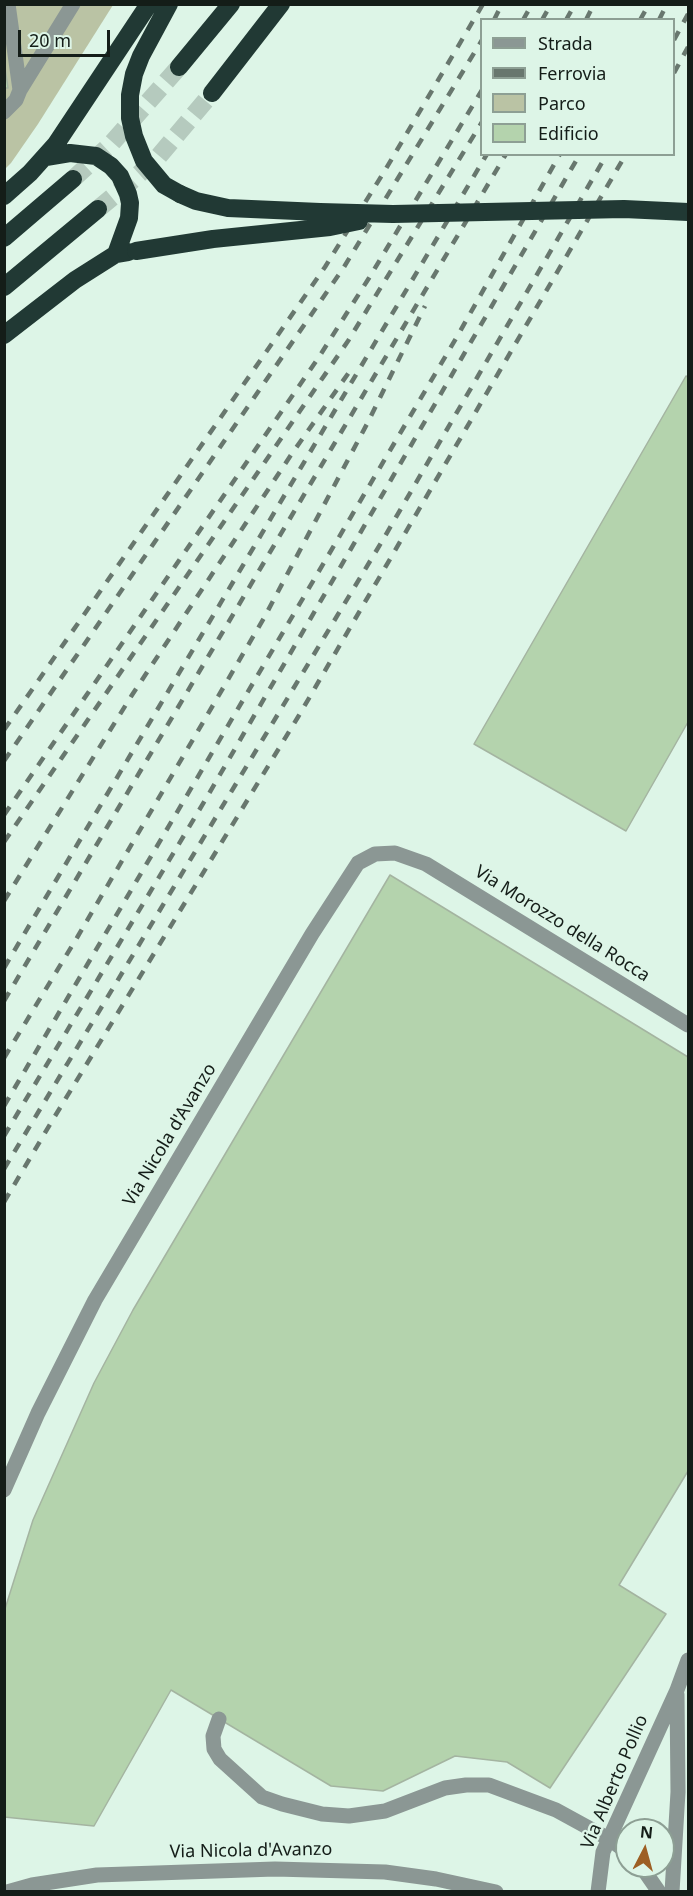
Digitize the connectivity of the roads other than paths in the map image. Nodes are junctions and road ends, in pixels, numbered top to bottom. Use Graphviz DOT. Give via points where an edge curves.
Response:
graph roads {
  1 [pos="8,4"];
  2 [pos="73,4"];
  3 [pos="149,4"];
  4 [pos="169,4"];
  5 [pos="231,4"];
  6 [pos="281,4"];
  7 [pos="179,67"];
  8 [pos="20,90"];
  9 [pos="212,93"];
  10 [pos="4,112"];
  11 [pos="46,157"];
  12 [pos="73,179"];
  13 [pos="4,196"];
  14 [pos="98,209"];
  15 [pos="688,212"];
  16 [pos="393,214"];
  17 [pos="4,238"];
  18 [pos="116,254"];
  19 [pos="4,287"];
  20 [pos="4,335"];
  21 [pos="416,858"];
  22 [pos="688,1024"];
  23 [pos="4,1490"];
  24 [pos="688,1660"];
  25 [pos="677,1690"];
  26 [pos="219,1719"];
  27 [pos="609,1839"];
  28 [pos="615,1843"];
  29 [pos="649,1878"];
  30 [pos="7,1892"];
  31 [pos="496,1892"];
  32 [pos="598,1892"];
  33 [pos="658,1892"];
  34 [pos="672,1892"];
  1 -- 8 [label="street"];
  2 -- 8 [label="street"];
  3 -- 11 [label="highway"];
  4 -- 16 [label="highway, bridge" via="134,74 130,95 134,136 144,161 164,185 213,206 228,208"];
  5 -- 7 [label="highway"];
  6 -- 9 [label="highway"];
  8 -- 10 [label="street"];
  11 -- 13 [label="highway"];
  11 -- 18 [label="highway" via="70,153 96,156 120,176 130,204"];
  12 -- 17 [label="highway"];
  14 -- 19 [label="highway"];
  15 -- 16 [label="highway, bridge" via="624,209"];
  16 -- 18 [label="highway, bridge"];
  18 -- 20 [label="highway"];
  21 -- 22 [label="street, Via Morozzo della Rocca"];
  21 -- 23 [label="street, Via Nicola d'Avanzo" via="375,854 352,870 95,1300"];
  24 -- 25 [label="street, Via Alberto Pollio"];
  25 -- 27 [label="street, Via Alberto Pollio"];
  25 -- 34 [label="street, Via Alberto Pollio" via="678,1792"];
  26 -- 27 [label="street" via="213,1736 220,1759 262,1797 282,1804 349,1816 385,1811 446,1788 489,1785 556,1810"];
  27 -- 28 [label="street"];
  27 -- 32 [label="street, Via Alberto Pollio" via="603,1852"];
  29 -- 33 [label="street"];
  30 -- 31 [label="street, Via Nicola d'Avanzo" via="97,1875 264,1869 385,1872"];
}
